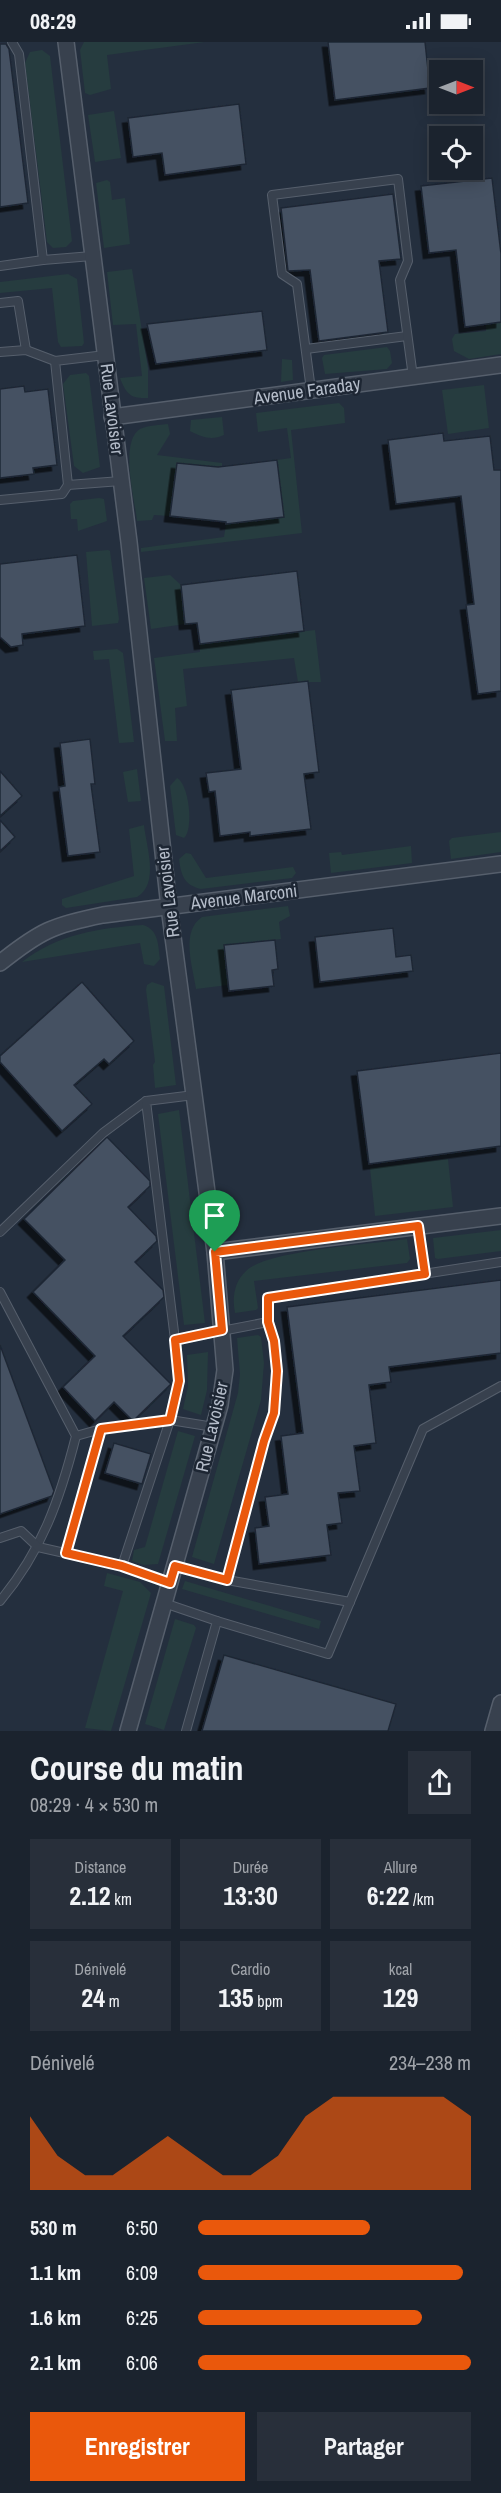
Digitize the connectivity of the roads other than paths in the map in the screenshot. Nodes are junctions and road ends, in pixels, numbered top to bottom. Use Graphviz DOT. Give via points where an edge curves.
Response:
graph roads {
  1 [pos="12,42"];
  2 [pos="66,42"];
  3 [pos="93,256"];
  4 [pos="44,260"];
  5 [pos="0,266"];
  6 [pos="0,303"];
  7 [pos="407,336"];
  8 [pos="306,349"];
  9 [pos="0,351"];
  10 [pos="26,351"];
  11 [pos="105,356"];
  12 [pos="55,361"];
  13 [pos="501,365"];
  14 [pos="413,377"];
  15 [pos="311,390"];
  16 [pos="112,417"];
  17 [pos="121,481"];
  18 [pos="68,485"];
  19 [pos="0,500"];
  20 [pos="501,864"];
  21 [pos="169,907"];
  22 [pos="0,963"];
  23 [pos="194,1095"];
  24 [pos="146,1101"];
  25 [pos="501,1216"];
  26 [pos="418,1226"];
  27 [pos="0,1232"];
  28 [pos="215,1252"];
  29 [pos="501,1262"];
  30 [pos="425,1274"];
  31 [pos="0,1292"];
  32 [pos="268,1322"];
  33 [pos="222,1330"];
  34 [pos="175,1340"];
  35 [pos="501,1386"];
  36 [pos="170,1420"];
  37 [pos="214,1427"];
  38 [pos="101,1429"];
  39 [pos="76,1436"];
  40 [pos="0,1538"];
  41 [pos="38,1547"];
  42 [pos="66,1553"];
  43 [pos="122,1566"];
  44 [pos="175,1566"];
  45 [pos="227,1580"];
  46 [pos="170,1583"];
  47 [pos="3,1592"];
  48 [pos="0,1601"];
  49 [pos="350,1602"];
  50 [pos="164,1604"];
  51 [pos="217,1621"];
  52 [pos="501,1703"];
  53 [pos="128,1731"];
  54 [pos="186,1731"];
  55 [pos="493,1731"];
  1 -- 4 [label="lane" via="19,54"];
  2 -- 3 [label="street, Rue Lavoisier"];
  3 -- 4 [label="lane"];
  3 -- 11 [label="street, Rue Lavoisier"];
  4 -- 5 [label="lane"];
  6 -- 10 [label="lane" via="18,301"];
  7 -- 8 [label="lane"];
  7 -- 8 [label="lane" via="400,280 408,261 398,179 272,195 282,274 297,284"];
  7 -- 14 [label="lane"];
  8 -- 15 [label="lane"];
  9 -- 10 [label="lane"];
  10 -- 12 [label="lane"];
  11 -- 12 [label="lane"];
  11 -- 16 [label="street, Rue Lavoisier"];
  12 -- 18 [label="lane"];
  13 -- 14 [label="street, Avenue Faraday"];
  14 -- 15 [label="street, Avenue Faraday"];
  15 -- 16 [label="street, Avenue Faraday"];
  16 -- 17 [label="street, Rue Lavoisier"];
  17 -- 18 [label="lane"];
  17 -- 21 [label="street, Rue Lavoisier"];
  18 -- 19 [label="lane" via="62,494"];
  20 -- 21 [label="street, Avenue Marconi"];
  21 -- 22 [label="street, Avenue Marconi" via="62,924 33,936"];
  21 -- 23 [label="street, Rue Lavoisier"];
  23 -- 24 [label="lane"];
  23 -- 28 [label="street, Rue Lavoisier"];
  24 -- 27 [label="lane" via="103,1133"];
  24 -- 34 [label="lane"];
  25 -- 26 [label="street"];
  26 -- 28 [label="street"];
  26 -- 30 [label="lane"];
  28 -- 33 [label="street, Rue Lavoisier"];
  29 -- 30 [label="lane"];
  30 -- 32 [label="lane" via="268,1298"];
  31 -- 39 [label="lane"];
  32 -- 33 [label="lane"];
  32 -- 45 [label="lane" via="277,1371 274,1413"];
  33 -- 34 [label="lane"];
  33 -- 37 [label="street, Rue Lavoisier" via="225,1370"];
  34 -- 36 [label="lane" via="179,1381"];
  35 -- 49 [label="lane" via="423,1429"];
  36 -- 37 [label="lane"];
  36 -- 38 [label="lane"];
  36 -- 43 [label="lane"];
  37 -- 44 [label="street, Rue Lavoisier"];
  38 -- 39 [label="lane"];
  38 -- 42 [label="lane"];
  39 -- 41 [label="lane" via="61,1496"];
  40 -- 41 [label="lane" via="21,1531"];
  41 -- 42 [label="lane"];
  41 -- 47 [label="lane"];
  42 -- 43 [label="lane"];
  43 -- 46 [label="lane"];
  44 -- 45 [label="lane"];
  44 -- 46 [label="street, Rue Lavoisier"];
  45 -- 49 [label="lane"];
  46 -- 50 [label="street, Rue Lavoisier"];
  47 -- 48 [label="lane"];
  49 -- 51 [label="lane" via="328,1654"];
  50 -- 51 [label="lane"];
  50 -- 53 [label="street, Rue Lavoisier"];
  51 -- 54 [label="lane"];
  52 -- 55 [label="street"];
}
